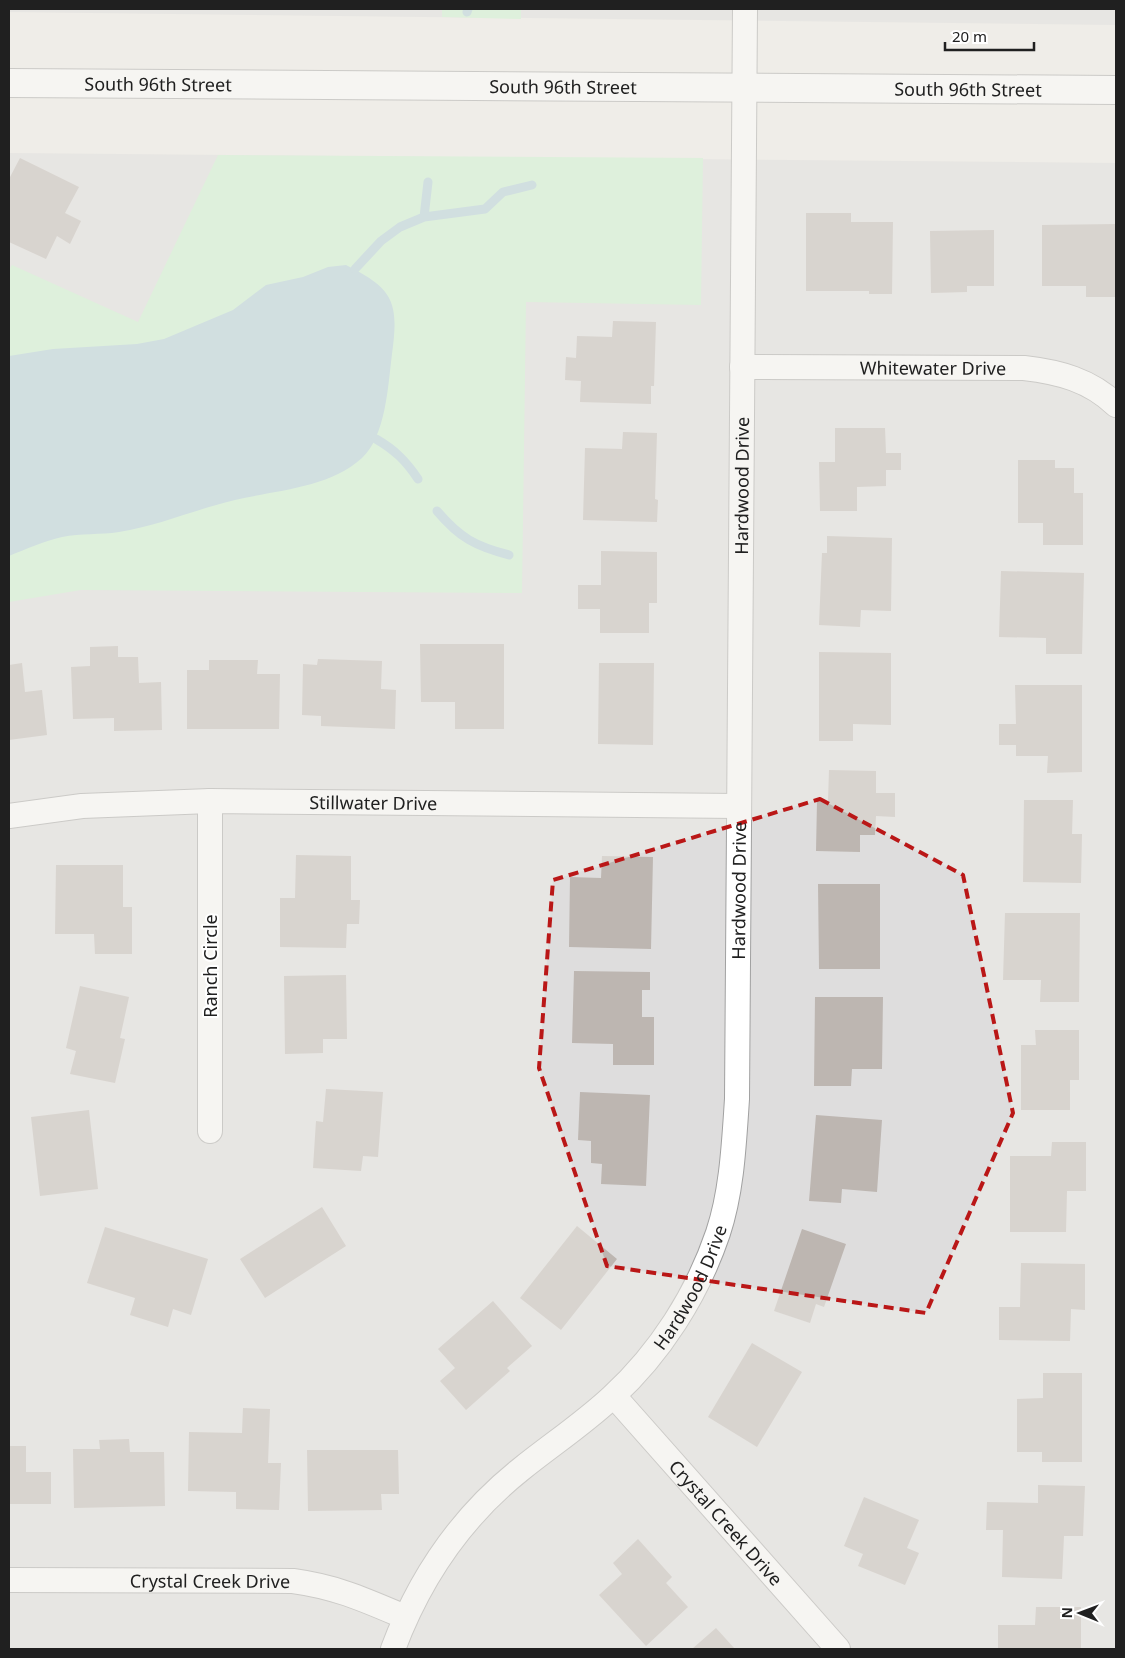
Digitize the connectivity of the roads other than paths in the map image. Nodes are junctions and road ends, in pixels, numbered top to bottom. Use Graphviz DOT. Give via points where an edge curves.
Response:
graph roads {
  1 [pos="745,9"];
  2 [pos="9,84"];
  3 [pos="745,88"];
  4 [pos="1116,90"];
  5 [pos="742,367"];
  6 [pos="1116,405"];
  7 [pos="210,801"];
  8 [pos="738,806"];
  9 [pos="9,816"];
  10 [pos="210,1130"];
  11 [pos="614,1396"];
  12 [pos="9,1580"];
  13 [pos="405,1618"];
  14 [pos="393,1649"];
  15 [pos="838,1649"];
  1 -- 3 [label="street, Hardwood Drive"];
  2 -- 3 [label="street, South 96th Street"];
  3 -- 4 [label="street, South 96th Street"];
  3 -- 5 [label="street, Hardwood Drive"];
  5 -- 6 [label="street, Whitewater Drive" via="1024,368 1070,376"];
  5 -- 8 [label="street, Hardwood Drive"];
  7 -- 8 [label="street, Stillwater Drive"];
  7 -- 9 [label="street, Stillwater Drive" via="82,806"];
  7 -- 10 [label="street, Ranch Circle"];
  8 -- 11 [label="street, Hardwood Drive" via="737,1099 726,1197 705,1268 687,1304 660,1344"];
  11 -- 13 [label="street, Hardwood Drive" via="575,1430 520,1470 464,1522 426,1575"];
  11 -- 15 [label="street, Crystal Creek Drive"];
  12 -- 13 [label="street, Crystal Creek Drive" via="293,1581 325,1585 353,1594"];
  13 -- 14 [label="street, Hardwood Drive"];
}
